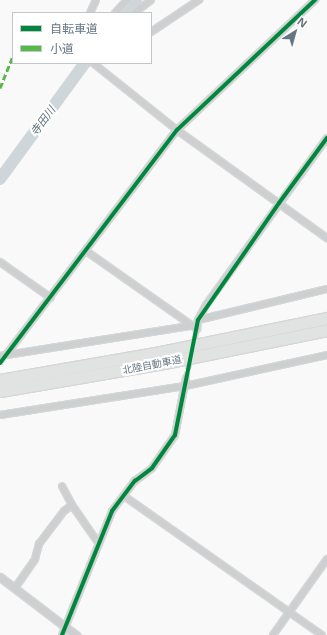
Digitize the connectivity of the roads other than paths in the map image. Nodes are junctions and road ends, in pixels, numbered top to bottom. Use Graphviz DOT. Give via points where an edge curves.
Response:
graph roads {
  1 [pos="96,0"];
  2 [pos="127,0"];
  3 [pos="151,0"];
  4 [pos="199,0"];
  5 [pos="315,0"];
  6 [pos="90,12"];
  7 [pos="116,12"];
  8 [pos="135,12"];
  9 [pos="152,31"];
  10 [pos="96,64"];
  11 [pos="177,130"];
  12 [pos="327,138"];
  13 [pos="279,203"];
  14 [pos="327,238"];
  15 [pos="86,251"];
  16 [pos="0,262"];
  17 [pos="327,290"];
  18 [pos="52,298"];
  19 [pos="327,312"];
  20 [pos="327,318"];
  21 [pos="198,320"];
  22 [pos="190,326"];
  23 [pos="326,330"];
  24 [pos="235,338"];
  25 [pos="3,355"];
  26 [pos="327,355"];
  27 [pos="186,378"];
  28 [pos="0,380"];
  29 [pos="184,386"];
  30 [pos="0,391"];
  31 [pos="0,415"];
  32 [pos="62,486"];
  33 [pos="124,496"];
  34 [pos="72,505"];
  35 [pos="99,544"];
  36 [pos="327,559"];
  37 [pos="0,577"];
  38 [pos="15,588"];
  39 [pos="290,612"];
  40 [pos="66,626"];
  41 [pos="62,635"];
  42 [pos="76,635"];
  43 [pos="273,635"];
  44 [pos="322,635"];
  1 -- 6 [label="street"];
  2 -- 7 [label="street"];
  3 -- 8 [label="street"];
  4 -- 9 [label="street"];
  5 -- 11 [label="street"];
  10 -- 11 [label="street"];
  11 -- 13 [label="street"];
  11 -- 15 [label="street"];
  12 -- 13 [label="street"];
  13 -- 14 [label="street"];
  13 -- 21 [label="street"];
  15 -- 18 [label="street"];
  15 -- 22 [label="street"];
  16 -- 18 [label="street"];
  17 -- 21 [label="street"];
  18 -- 25 [label="street"];
  19 -- 24 [label="highway"];
  20 -- 24 [label="highway, 北陸自動車道"];
  21 -- 22 [label="street" via="197,329"];
  22 -- 25 [label="street"];
  23 -- 30 [label="highway, 北陸自動車道" via="164,363"];
  24 -- 28 [label="highway, 北陸自動車道"];
  26 -- 29 [label="street"];
  27 -- 29 [label="street"];
  29 -- 31 [label="street"];
  29 -- 33 [label="street" via="180,418 172,440 152,468 136,481"];
  32 -- 34 [label="street"];
  33 -- 35 [label="street" via="112,511"];
  33 -- 39 [label="street"];
  34 -- 35 [label="street"];
  34 -- 38 [label="street" via="64,511 39,544 35,559"];
  35 -- 40 [label="street"];
  36 -- 39 [label="street"];
  37 -- 38 [label="street"];
  38 -- 40 [label="street"];
  39 -- 43 [label="street"];
  39 -- 44 [label="street"];
  40 -- 41 [label="street"];
  40 -- 42 [label="street"];
}
